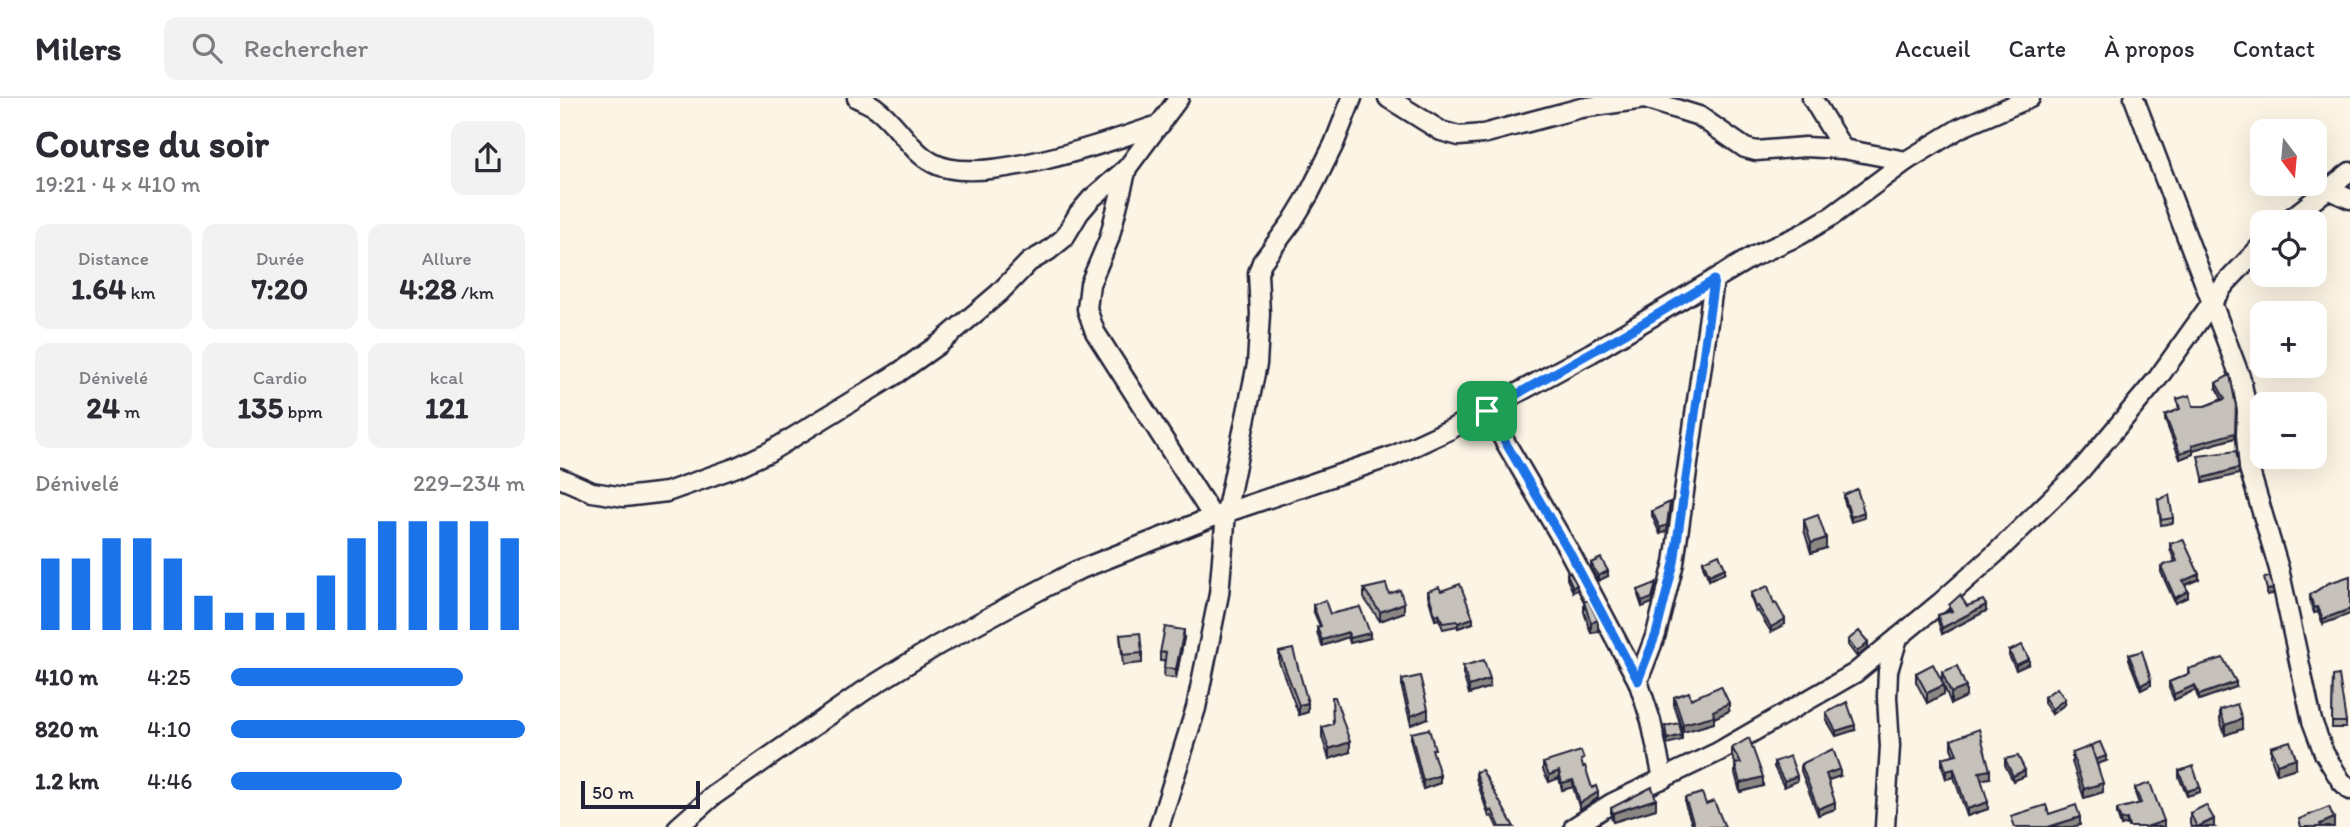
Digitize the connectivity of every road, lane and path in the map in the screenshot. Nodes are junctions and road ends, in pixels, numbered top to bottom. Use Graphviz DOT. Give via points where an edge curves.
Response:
graph roads {
  1 [pos="857,98"];
  2 [pos="1179,98"];
  3 [pos="1352,98"];
  4 [pos="1388,98"];
  5 [pos="1812,98"];
  6 [pos="2030,98"];
  7 [pos="2134,98"];
  8 [pos="1644,99"];
  9 [pos="1161,124"];
  10 [pos="1843,149"];
  11 [pos="1906,161"];
  12 [pos="1127,168"];
  13 [pos="2350,172"];
  14 [pos="2328,188"];
  15 [pos="2328,189"];
  16 [pos="2318,196"];
  17 [pos="2350,199"];
  18 [pos="2301,210"];
  19 [pos="2250,258"];
  20 [pos="1714,280"];
  21 [pos="2213,301"];
  22 [pos="1487,411"];
  23 [pos="560,478"];
  24 [pos="1220,515"];
  25 [pos="1898,638"];
  26 [pos="1638,681"];
  27 [pos="1663,779"];
  28 [pos="2350,790"];
  29 [pos="678,827"];
  30 [pos="1159,827"];
  31 [pos="1574,827"];
  32 [pos="1885,827"];
  1 -- 9 [label="street" via="876,108 933,163 952,169 1015,165"];
  2 -- 9 [label="street"];
  3 -- 24 [label="street" via="1309,194 1258,272 1257,365"];
  4 -- 8 [label="street" via="1441,131 1460,136 1581,108"];
  5 -- 10 [label="street"];
  6 -- 11 [label="street" via="1961,128"];
  7 -- 21 [label="street"];
  8 -- 10 [label="street" via="1699,116 1756,151"];
  9 -- 12 [label="street"];
  10 -- 11 [label="street"];
  11 -- 20 [label="street" via="1832,216"];
  12 -- 23 [label="street" via="1091,199 1064,238 1029,262 939,344 769,452 667,492 635,496 592,492"];
  12 -- 24 [label="street" via="1109,239 1090,284 1087,309 1095,332"];
  13 -- 14 [label="street"];
  15 -- 17 [label="street"];
  16 -- 18 [label="street"];
  19 -- 21 [label="street"];
  20 -- 22 [label="street"];
  20 -- 26 [label="street" via="1674,563 1656,634"];
  21 -- 25 [label="street" via="2158,378 2080,471 1996,553"];
  21 -- 28 [label="street" via="2241,380 2249,468 2278,569 2312,721 2323,753"];
  22 -- 24 [label="street" via="1393,456"];
  22 -- 26 [label="street"];
  24 -- 29 [label="street" via="1076,571 938,645 783,744"];
  24 -- 30 [label="street" via="1219,594 1196,708"];
  25 -- 27 [label="street" via="1855,673"];
  25 -- 32 [label="street" via="1888,671"];
  26 -- 27 [label="street"];
  27 -- 31 [label="street"];
}
